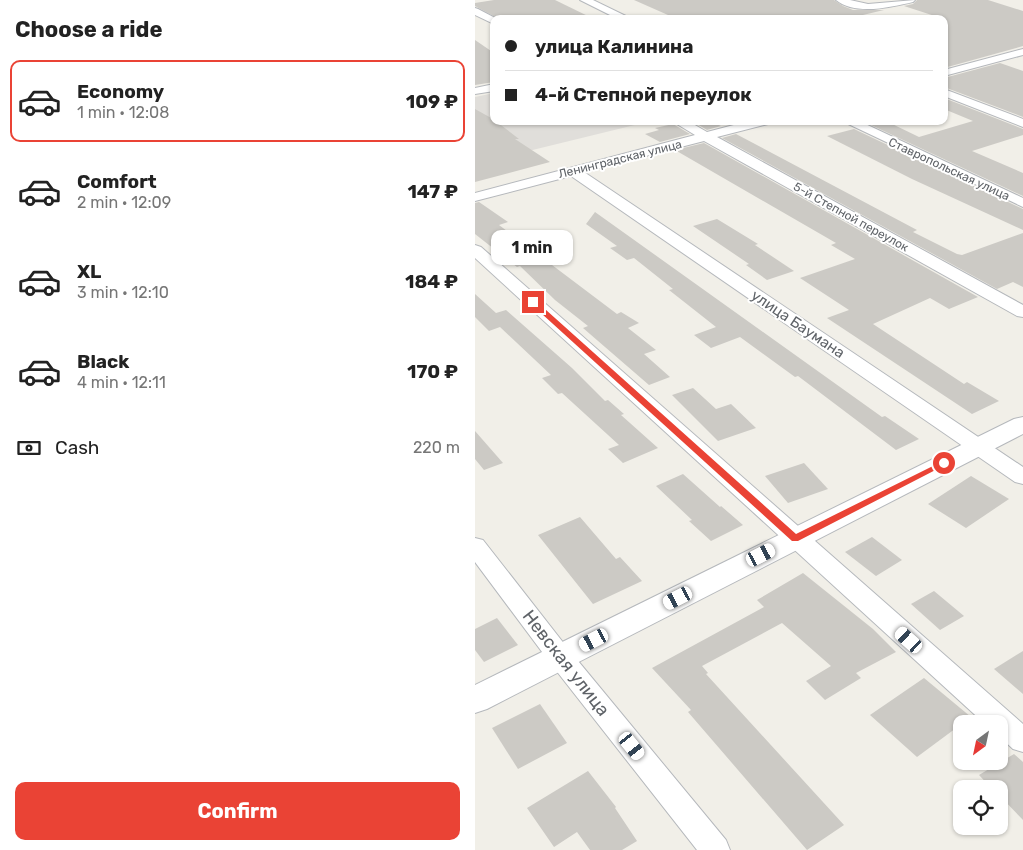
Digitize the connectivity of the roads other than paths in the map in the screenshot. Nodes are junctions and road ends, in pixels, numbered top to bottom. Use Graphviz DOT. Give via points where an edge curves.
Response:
graph roads {
  1 [pos="585,0"];
  2 [pos="841,0"];
  3 [pos="910,0"];
  4 [pos="475,11"];
  5 [pos="618,15"];
  6 [pos="490,19"];
  7 [pos="1023,52"];
  8 [pos="1006,56"];
  9 [pos="1023,62"];
  10 [pos="948,72"];
  11 [pos="490,88"];
  12 [pos="475,91"];
  13 [pos="948,94"];
  14 [pos="1023,123"];
  15 [pos="685,125"];
  16 [pos="750,125"];
  17 [pos="857,125"];
  18 [pos="706,137"];
  19 [pos="573,171"];
  20 [pos="475,196"];
  21 [pos="1023,203"];
  22 [pos="475,250"];
  23 [pos="1023,312"];
  24 [pos="1023,424"];
  25 [pos="977,447"];
  26 [pos="1023,477"];
  27 [pos="795,538"];
  28 [pos="475,546"];
  29 [pos="560,657"];
  30 [pos="475,700"];
  31 [pos="1023,742"];
  32 [pos="715,850"];
  1 -- 5 [label="street"];
  2 -- 3 [label="street" via="863,7"];
  4 -- 6 [label="street"];
  7 -- 8 [label="street"];
  8 -- 9 [label="street"];
  8 -- 10 [label="street"];
  11 -- 12 [label="street"];
  13 -- 14 [label="street"];
  15 -- 18 [label="street, 5-й Степной переулок"];
  16 -- 18 [label="street, Ленинградская улица"];
  17 -- 21 [label="street, Ставропольская улица"];
  18 -- 19 [label="street, Ленинградская улица"];
  18 -- 23 [label="street, 5-й Степной переулок"];
  19 -- 20 [label="street, Ленинградская улица"];
  19 -- 25 [label="street, улица Баумана"];
  22 -- 27 [label="street"];
  24 -- 25 [label="street"];
  25 -- 26 [label="street, улица Баумана"];
  25 -- 27 [label="street"];
  27 -- 29 [label="street"];
  27 -- 31 [label="street"];
  28 -- 29 [label="street, Невская улица"];
  29 -- 30 [label="street"];
  29 -- 32 [label="street, Невская улица"];
}
